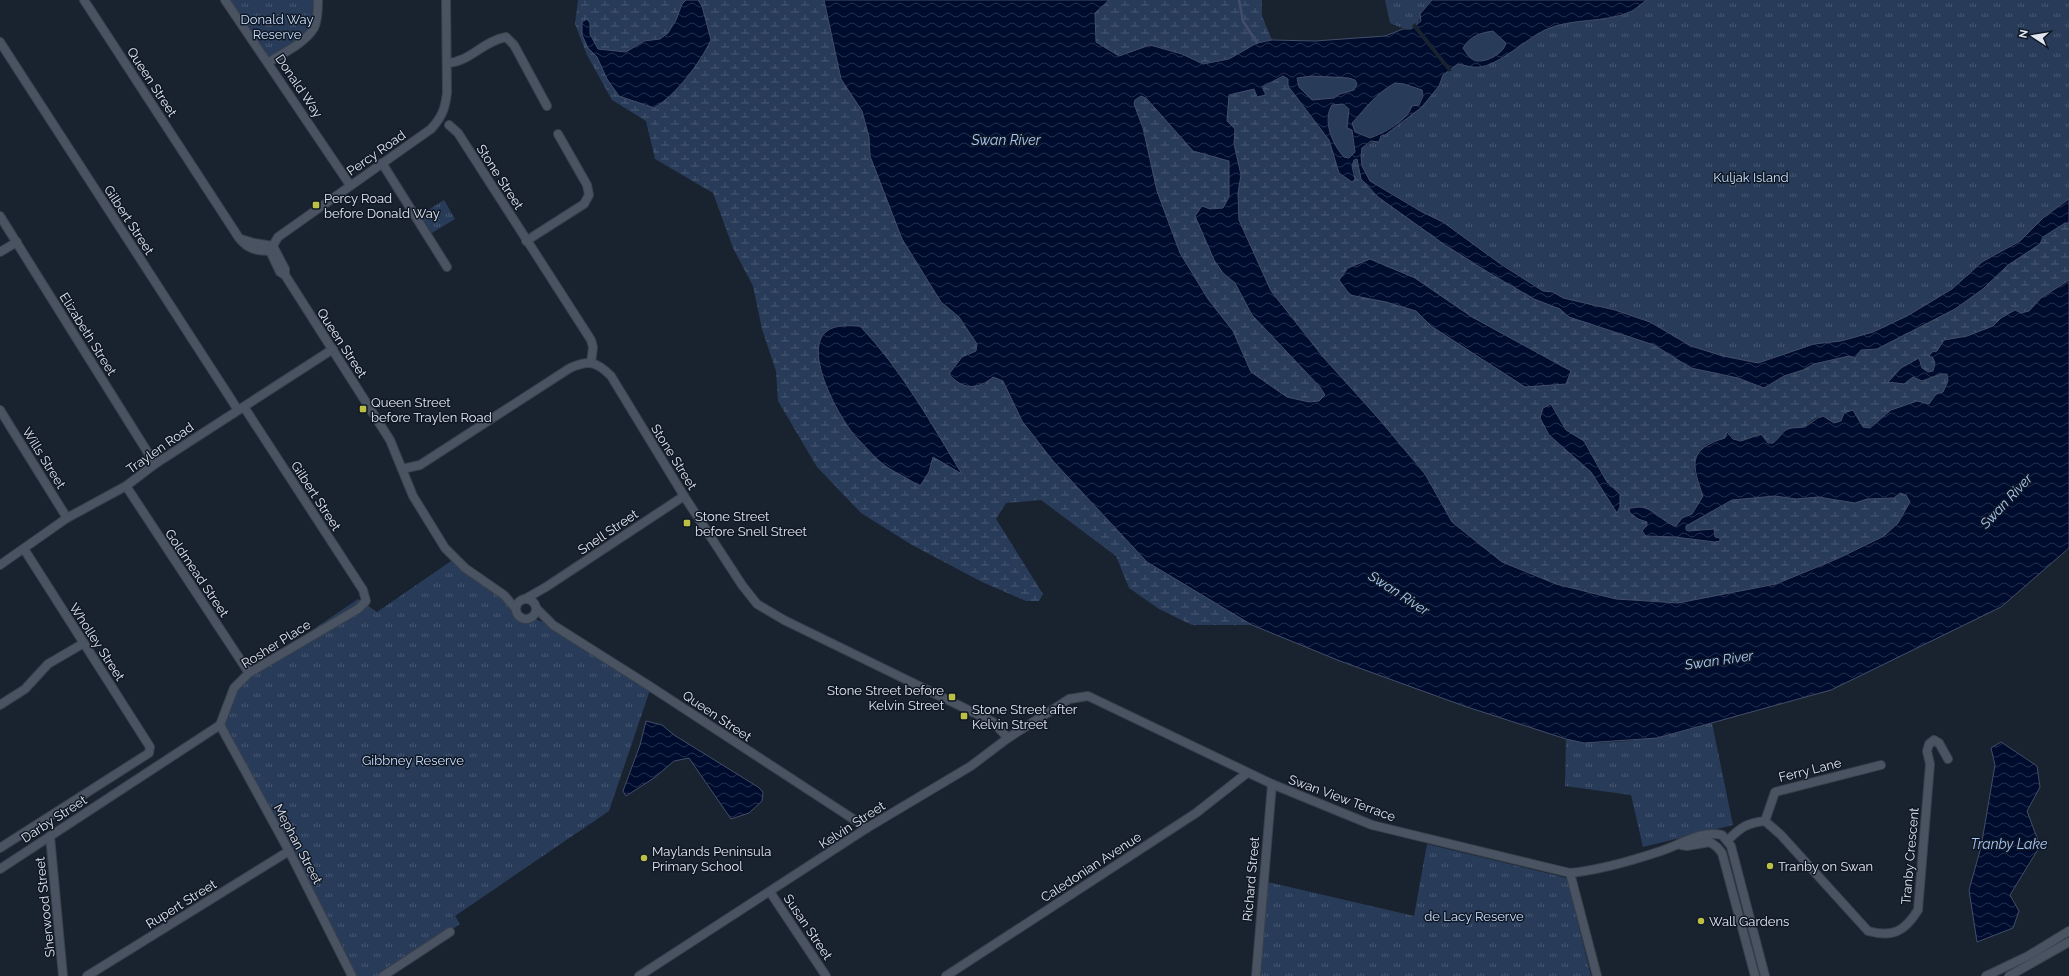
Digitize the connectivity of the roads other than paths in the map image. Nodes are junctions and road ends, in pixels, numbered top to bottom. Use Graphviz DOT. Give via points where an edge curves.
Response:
graph roads {
  1 [pos="84,0"];
  2 [pos="225,0"];
  3 [pos="318,0"];
  4 [pos="446,0"];
  5 [pos="0,42"];
  6 [pos="269,62"];
  7 [pos="446,63"];
  8 [pos="547,106"];
  9 [pos="450,125"];
  10 [pos="558,134"];
  11 [pos="382,163"];
  12 [pos="350,185"];
  13 [pos="0,216"];
  14 [pos="526,240"];
  15 [pos="17,242"];
  16 [pos="272,248"];
  17 [pos="0,252"];
  18 [pos="447,268"];
  19 [pos="333,349"];
  20 [pos="591,363"];
  21 [pos="241,408"];
  22 [pos="0,410"];
  23 [pos="155,464"];
  24 [pos="402,469"];
  25 [pos="126,486"];
  26 [pos="684,496"];
  27 [pos="67,518"];
  28 [pos="24,549"];
  29 [pos="0,565"];
  30 [pos="546,587"];
  31 [pos="504,595"];
  32 [pos="366,600"];
  33 [pos="523,600"];
  34 [pos="536,606"];
  35 [pos="516,609"];
  36 [pos="531,618"];
  37 [pos="553,625"];
  38 [pos="84,643"];
  39 [pos="249,673"];
  40 [pos="1079,697"];
  41 [pos="0,705"];
  42 [pos="220,725"];
  43 [pos="1008,738"];
  44 [pos="150,747"];
  45 [pos="1948,759"];
  46 [pos="1881,765"];
  47 [pos="1247,773"];
  48 [pos="112,776"];
  49 [pos="1272,784"];
  50 [pos="120,790"];
  51 [pos="1765,822"];
  52 [pos="867,828"];
  53 [pos="50,836"];
  54 [pos="1725,837"];
  55 [pos="1681,845"];
  56 [pos="0,848"];
  57 [pos="289,852"];
  58 [pos="0,869"];
  59 [pos="1570,873"];
  60 [pos="1742,887"];
  61 [pos="1732,890"];
  62 [pos="770,892"];
  63 [pos="2069,931"];
  64 [pos="450,932"];
  65 [pos="2069,942"];
  66 [pos="1763,967"];
  67 [pos="1754,973"];
  68 [pos="2000,973"];
  69 [pos="63,976"];
  70 [pos="86,976"];
  71 [pos="352,976"];
  72 [pos="383,976"];
  73 [pos="639,976"];
  74 [pos="826,976"];
  75 [pos="946,976"];
  76 [pos="1256,976"];
  77 [pos="1597,976"];
  78 [pos="1765,976"];
  79 [pos="1986,976"];
  80 [pos="2009,976"];
  1 -- 16 [label="street, Queen Street" via="239,238"];
  2 -- 6 [label="street, Donald Way"];
  3 -- 6 [label="street" via="314,28 303,39"];
  4 -- 7 [label="street"];
  5 -- 21 [label="street, Gilbert Street"];
  6 -- 12 [label="street, Donald Way"];
  7 -- 8 [label="street" via="462,61 495,39 506,37 514,45"];
  7 -- 11 [label="street, Percy Road" via="446,100 441,118 432,129"];
  9 -- 14 [label="street, Stone Street" via="458,133"];
  10 -- 14 [label="street" via="587,185 589,195 584,204"];
  11 -- 12 [label="street, Percy Road"];
  11 -- 18 [label="street"];
  12 -- 16 [label="street, Percy Road" via="278,237"];
  13 -- 15 [label="street, Elizabeth Street"];
  14 -- 20 [label="street, Stone Street" via="591,340"];
  15 -- 17 [label="street"];
  15 -- 23 [label="street, Elizabeth Street"];
  16 -- 19 [label="street, Queen Street" via="285,269 285,275"];
  19 -- 21 [label="street, Traylen Road"];
  19 -- 24 [label="street, Queen Street" via="390,440"];
  20 -- 24 [label="street" via="582,363 570,368 420,465"];
  20 -- 26 [label="street, Stone Street" via="602,367 610,376"];
  21 -- 23 [label="street, Traylen Road"];
  21 -- 32 [label="street, Gilbert Street" via="363,590"];
  22 -- 27 [label="street, Wills Street"];
  23 -- 25 [label="street, Traylen Road"];
  24 -- 31 [label="street, Queen Street" via="416,501 450,553 465,568"];
  25 -- 27 [label="street, Traylen Road"];
  25 -- 39 [label="street, Goldmead Street"];
  26 -- 30 [label="street, Snell Street"];
  26 -- 43 [label="street, Stone Street" via="757,604 784,620 993,722"];
  27 -- 28 [label="street, Traylen Road"];
  28 -- 29 [label="street, Traylen Road"];
  28 -- 38 [label="street, Wholley Street"];
  30 -- 33 [label="street, Snell Street"];
  30 -- 34 [label="street, Snell Street"];
  31 -- 33 [label="street, Queen Street"];
  31 -- 35 [label="street, Queen Street"];
  32 -- 39 [label="street, Rosher Place" via="358,609"];
  33 -- 34 [label="street" via="529,599"];
  33 -- 35 [label="street"];
  34 -- 36 [label="street"];
  34 -- 37 [label="street, Queen Street"];
  35 -- 36 [label="street" via="521,618"];
  36 -- 37 [label="street, Queen Street"];
  37 -- 52 [label="street, Queen Street"];
  38 -- 41 [label="street" via="48,664 25,689"];
  38 -- 44 [label="street, Wholley Street"];
  39 -- 42 [label="street, Rosher Place" via="234,688"];
  40 -- 43 [label="street, Kelvin Street" via="1070,699"];
  40 -- 47 [label="street, Swan View Terrace" via="1094,699"];
  42 -- 50 [label="street, Darby Street"];
  42 -- 57 [label="street, Mephan Street"];
  43 -- 52 [label="street, Kelvin Street" via="971,766"];
  44 -- 48 [label="street, Darby Street" via="149,753"];
  45 -- 51 [label="street, Tranby Crescent" via="1939,743 1934,740 1929,744 1927,751 1930,764 1918,910 1904,928 1893,933 1879,934 1868,931 1781,835"];
  46 -- 51 [label="street, Ferry Lane" via="1775,792"];
  47 -- 49 [label="street, Swan View Terrace"];
  47 -- 75 [label="street, Caledonian Avenue" via="1196,812"];
  48 -- 50 [label="street"];
  48 -- 56 [label="street, Darby Street"];
  49 -- 59 [label="street, Swan View Terrace" via="1372,825"];
  49 -- 76 [label="street, Richard Street"];
  50 -- 53 [label="street, Darby Street"];
  51 -- 54 [label="street" via="1750,823"];
  52 -- 62 [label="street, Kelvin Street"];
  53 -- 58 [label="street, Darby Street"];
  53 -- 69 [label="street, Sherwood Street"];
  54 -- 55 [label="street, Swan View Terrace" via="1715,833 1685,841"];
  54 -- 60 [label="street"];
  55 -- 59 [label="street, Swan View Terrace" via="1589,871"];
  55 -- 61 [label="street, Swan View Terrace" via="1710,842 1714,844 1722,853"];
  57 -- 70 [label="street, Rupert Street"];
  57 -- 71 [label="street, Mephan Street"];
  59 -- 77 [label="street"];
  60 -- 61 [label="street"];
  60 -- 66 [label="street"];
  61 -- 67 [label="street"];
  62 -- 73 [label="street, Kelvin Street"];
  62 -- 74 [label="street, Susan Street"];
  63 -- 68 [label="street"];
  64 -- 72 [label="street"];
  65 -- 80 [label="street"];
  66 -- 67 [label="street"];
  66 -- 78 [label="street"];
  68 -- 79 [label="street"];
}
